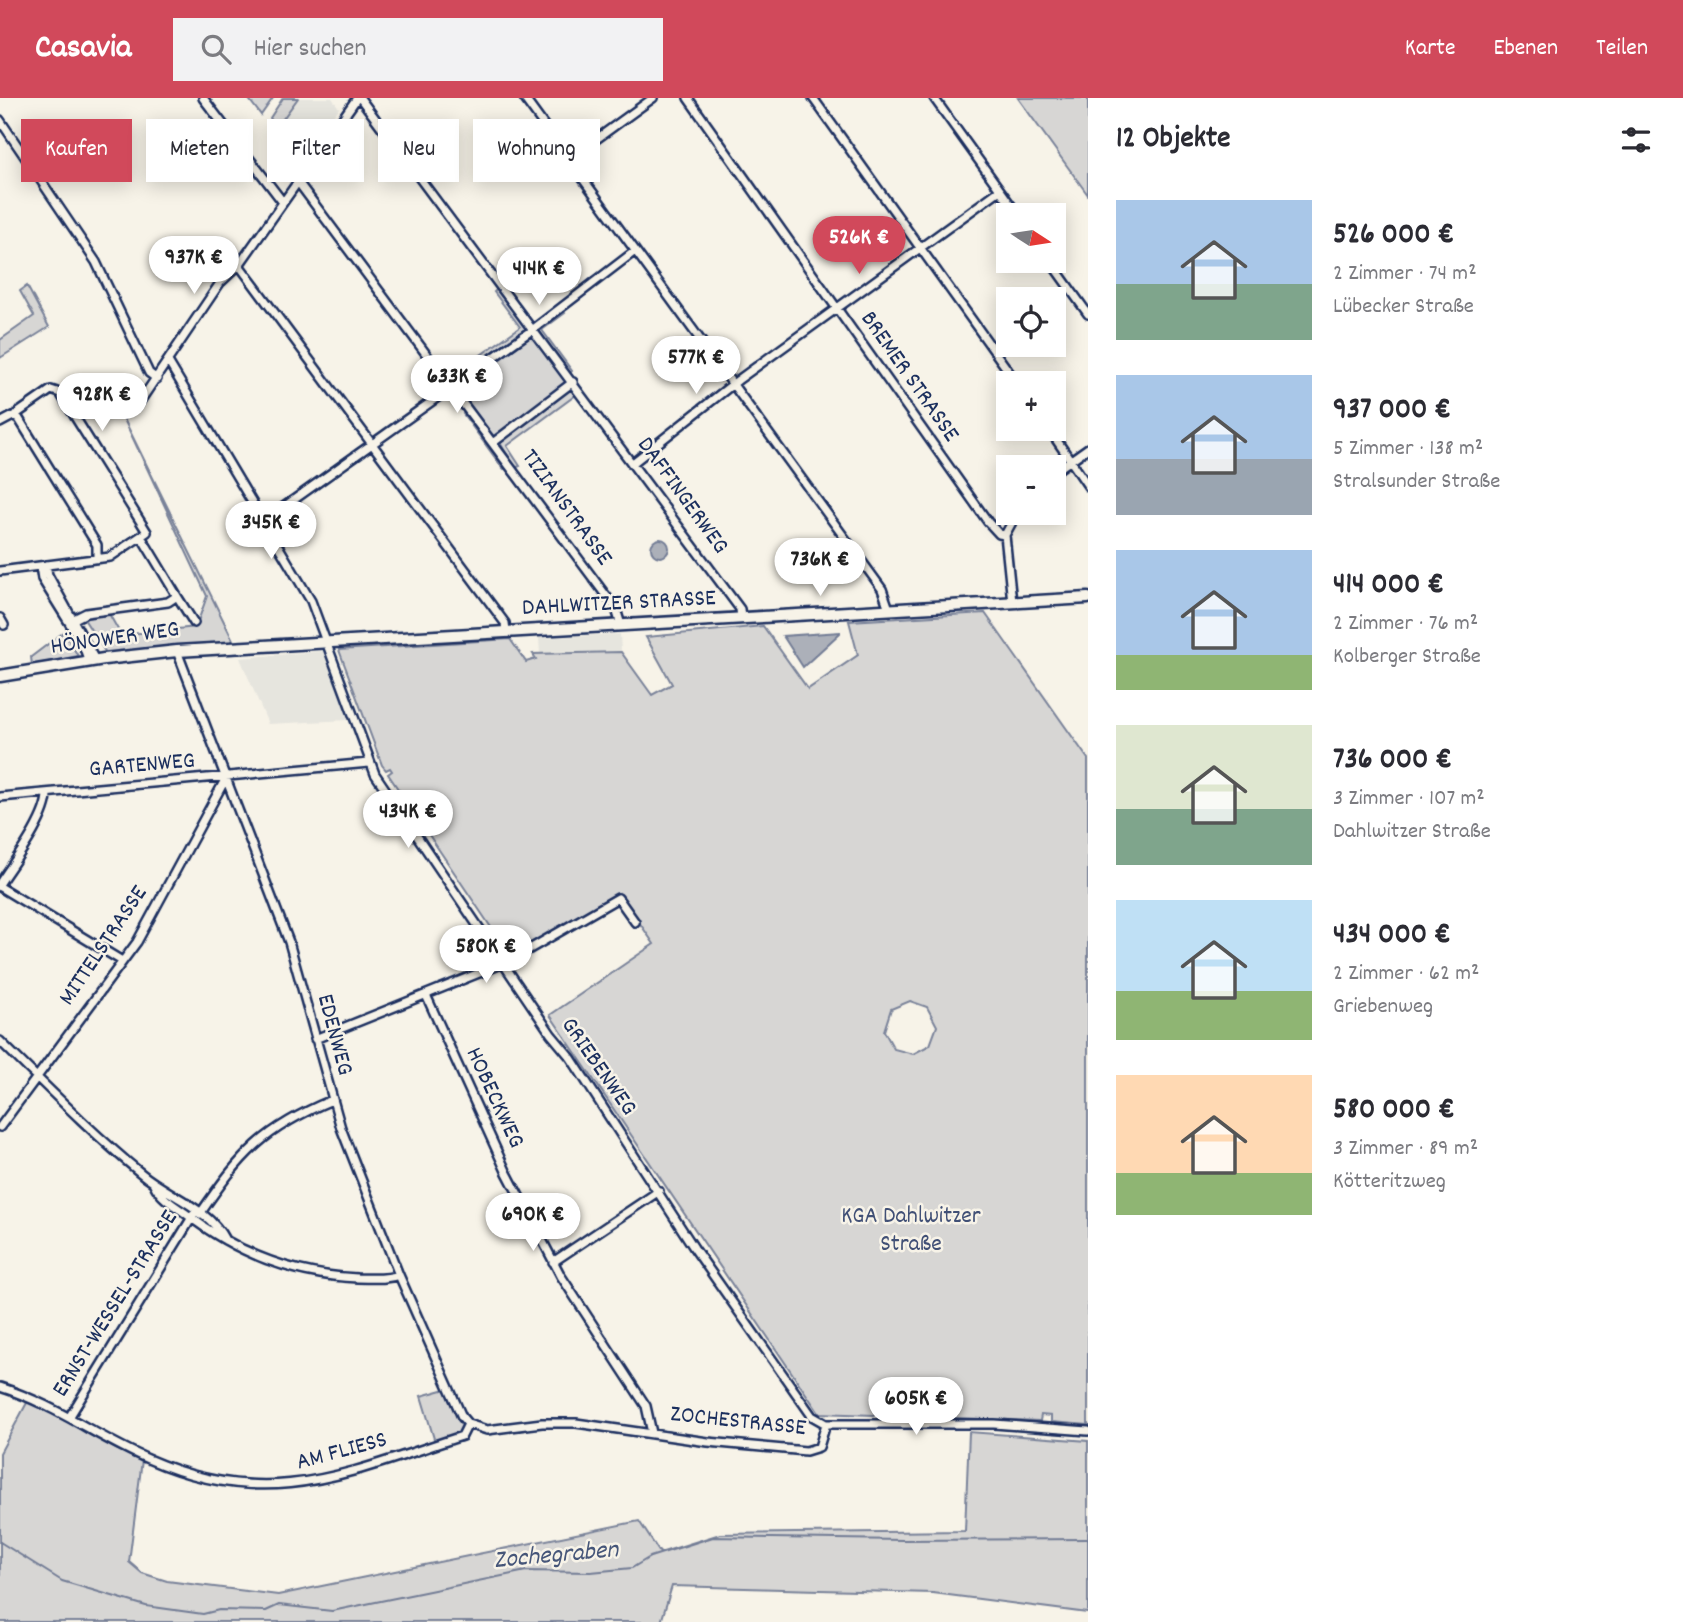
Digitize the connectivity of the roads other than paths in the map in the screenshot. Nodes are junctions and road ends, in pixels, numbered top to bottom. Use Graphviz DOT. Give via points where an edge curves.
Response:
graph roads {
  1 [pos="203,98"];
  2 [pos="358,98"];
  3 [pos="524,98"];
  4 [pos="653,98"];
  5 [pos="688,98"];
  6 [pos="813,98"];
  7 [pos="934,98"];
  8 [pos="343,119"];
  9 [pos="539,119"];
  10 [pos="0,120"];
  11 [pos="600,136"];
  12 [pos="298,182"];
  13 [pos="586,182"];
  14 [pos="999,190"];
  15 [pos="282,201"];
  16 [pos="1009,203"];
  17 [pos="920,248"];
  18 [pos="635,251"];
  19 [pos="239,265"];
  20 [pos="1059,273"];
  21 [pos="838,309"];
  22 [pos="1088,314"];
  23 [pos="532,330"];
  24 [pos="169,363"];
  25 [pos="1008,371"];
  26 [pos="157,379"];
  27 [pos="573,382"];
  28 [pos="732,386"];
  29 [pos="454,387"];
  30 [pos="137,406"];
  31 [pos="15,415"];
  32 [pos="0,423"];
  33 [pos="1058,441"];
  34 [pos="494,442"];
  35 [pos="372,444"];
  36 [pos="1088,447"];
  37 [pos="1072,459"];
  38 [pos="634,462"];
  39 [pos="1066,463"];
  40 [pos="1088,486"];
  41 [pos="264,522"];
  42 [pos="1010,525"];
  43 [pos="1005,535"];
  44 [pos="142,538"];
  45 [pos="97,558"];
  46 [pos="43,566"];
  47 [pos="0,571"];
  48 [pos="177,596"];
  49 [pos="1088,598"];
  50 [pos="1012,602"];
  51 [pos="889,609"];
  52 [pos="741,618"];
  53 [pos="74,620"];
  54 [pos="194,623"];
  55 [pos="621,625"];
  56 [pos="506,631"];
  57 [pos="324,642"];
  58 [pos="236,647"];
  59 [pos="177,650"];
  60 [pos="92,661"];
  61 [pos="0,676"];
  62 [pos="369,763"];
  63 [pos="226,778"];
  64 [pos="47,793"];
  65 [pos="0,797"];
  66 [pos="0,885"];
  67 [pos="635,922"];
  68 [pos="122,961"];
  69 [pos="503,963"];
  70 [pos="426,995"];
  71 [pos="315,1039"];
  72 [pos="0,1041"];
  73 [pos="37,1077"];
  74 [pos="332,1100"];
  75 [pos="0,1127"];
  76 [pos="659,1191"];
  77 [pos="196,1214"];
  78 [pos="553,1262"];
  79 [pos="399,1275"];
  80 [pos="0,1387"];
  81 [pos="70,1416"];
  82 [pos="468,1424"];
  83 [pos="826,1424"];
  84 [pos="1088,1431"];
  85 [pos="652,1433"];
  1 -- 15 [label="street"];
  2 -- 8 [label="street"];
  2 -- 23 [label="street, DAFFINGERWEG"];
  3 -- 9 [label="street"];
  4 -- 11 [label="street"];
  5 -- 21 [label="street, BREMER STRASSE"];
  6 -- 17 [label="street"];
  7 -- 14 [label="street"];
  10 -- 26 [label="street" via="96,262 149,373"];
  12 -- 15 [label="street"];
  12 -- 29 [label="street, TIZIANSTRASSE"];
  13 -- 18 [label="street"];
  14 -- 16 [label="street"];
  14 -- 17 [label="street"];
  15 -- 19 [label="street"];
  17 -- 21 [label="street"];
  17 -- 25 [label="street"];
  18 -- 23 [label="street"];
  18 -- 28 [label="street"];
  19 -- 24 [label="street" via="220,283"];
  19 -- 35 [label="street"];
  20 -- 22 [label="street"];
  21 -- 28 [label="street"];
  21 -- 43 [label="street, BREMER STRASSE" via="988,522"];
  23 -- 27 [label="street, DAFFINGERWEG"];
  23 -- 29 [label="street"];
  24 -- 26 [label="street"];
  24 -- 41 [label="street, GRIEBENWEG"];
  26 -- 30 [label="street"];
  27 -- 34 [label="street"];
  27 -- 38 [label="street, DAFFINGERWEG"];
  28 -- 38 [label="street"];
  28 -- 51 [label="street" via="882,589"];
  29 -- 34 [label="street, TIZIANSTRASSE"];
  29 -- 35 [label="street"];
  31 -- 32 [label="street"];
  31 -- 44 [label="street" via="51,390 60,393 146,528"];
  31 -- 45 [label="street" via="97,545"];
  33 -- 37 [label="street"];
  34 -- 55 [label="street, TIZIANSTRASSE" via="616,608"];
  35 -- 41 [label="street"];
  35 -- 56 [label="street" via="505,623"];
  36 -- 37 [label="street"];
  37 -- 39 [label="street"];
  37 -- 40 [label="street"];
  38 -- 52 [label="street, DAFFINGERWEG" via="740,609"];
  41 -- 57 [label="street, GRIEBENWEG" via="311,601"];
  42 -- 43 [label="street"];
  43 -- 50 [label="street"];
  44 -- 45 [label="street" via="110,557"];
  44 -- 48 [label="street"];
  45 -- 46 [label="street"];
  46 -- 47 [label="street"];
  46 -- 53 [label="street"];
  46 -- 60 [label="street" via="42,579"];
  48 -- 53 [label="street" via="168,602 86,613"];
  48 -- 54 [label="street"];
  49 -- 50 [label="main road, DAHLWITZER STRASSE"];
  50 -- 51 [label="main road, DAHLWITZER STRASSE"];
  51 -- 52 [label="main road, DAHLWITZER STRASSE"];
  52 -- 55 [label="main road, DAHLWITZER STRASSE"];
  53 -- 60 [label="street"];
  55 -- 56 [label="main road, DAHLWITZER STRASSE"];
  56 -- 57 [label="main road, DAHLWITZER STRASSE"];
  57 -- 58 [label="main road, DAHLWITZER STRASSE"];
  57 -- 62 [label="street, GRIEBENWEG"];
  58 -- 59 [label="main road, HÖNOWER WEG"];
  59 -- 60 [label="main road, HÖNOWER WEG"];
  59 -- 63 [label="street, EDENWEG"];
  60 -- 61 [label="main road, HÖNOWER WEG"];
  62 -- 63 [label="street, GARTENWEG"];
  62 -- 69 [label="street, GRIEBENWEG"];
  63 -- 64 [label="street, GARTENWEG"];
  63 -- 68 [label="street, MITTELSTRASSE" via="149,921"];
  63 -- 71 [label="street, EDENWEG" via="289,942"];
  64 -- 65 [label="street, GARTENWEG"];
  64 -- 66 [label="street" via="35,825"];
  66 -- 68 [label="street"];
  67 -- 69 [label="street" via="618,898"];
  68 -- 73 [label="street, MITTELSTRASSE"];
  69 -- 70 [label="street"];
  69 -- 76 [label="street, GRIEBENWEG"];
  70 -- 71 [label="street"];
  70 -- 78 [label="street, HOBECKWEG"];
  71 -- 74 [label="street, EDENWEG"];
  72 -- 73 [label="street"];
  73 -- 75 [label="street, MITTELSTRASSE"];
  73 -- 77 [label="street" via="161,1195"];
  74 -- 77 [label="street, ERNST-WESSEL-STRASSE" via="264,1136"];
  74 -- 79 [label="street, EDENWEG"];
  76 -- 78 [label="street"];
  76 -- 83 [label="street, GRIEBENWEG" via="773,1363 812,1416"];
  77 -- 79 [label="street" via="225,1240 259,1259 344,1277"];
  77 -- 81 [label="street, ERNST-WESSEL-STRASSE"];
  78 -- 85 [label="street, HOBECKWEG" via="646,1406"];
  79 -- 82 [label="street, EDENWEG"];
  80 -- 81 [label="street, AM FLIESS"];
  81 -- 82 [label="street, AM FLIESS" via="114,1443 175,1469 215,1480 281,1486 358,1471 462,1436"];
  82 -- 85 [label="street, ZOCHESTRASSE" via="487,1430 576,1423"];
  83 -- 84 [label="street, ZOCHESTRASSE" via="994,1424"];
  83 -- 85 [label="street, ZOCHESTRASSE" via="819,1447 806,1451"];
}
